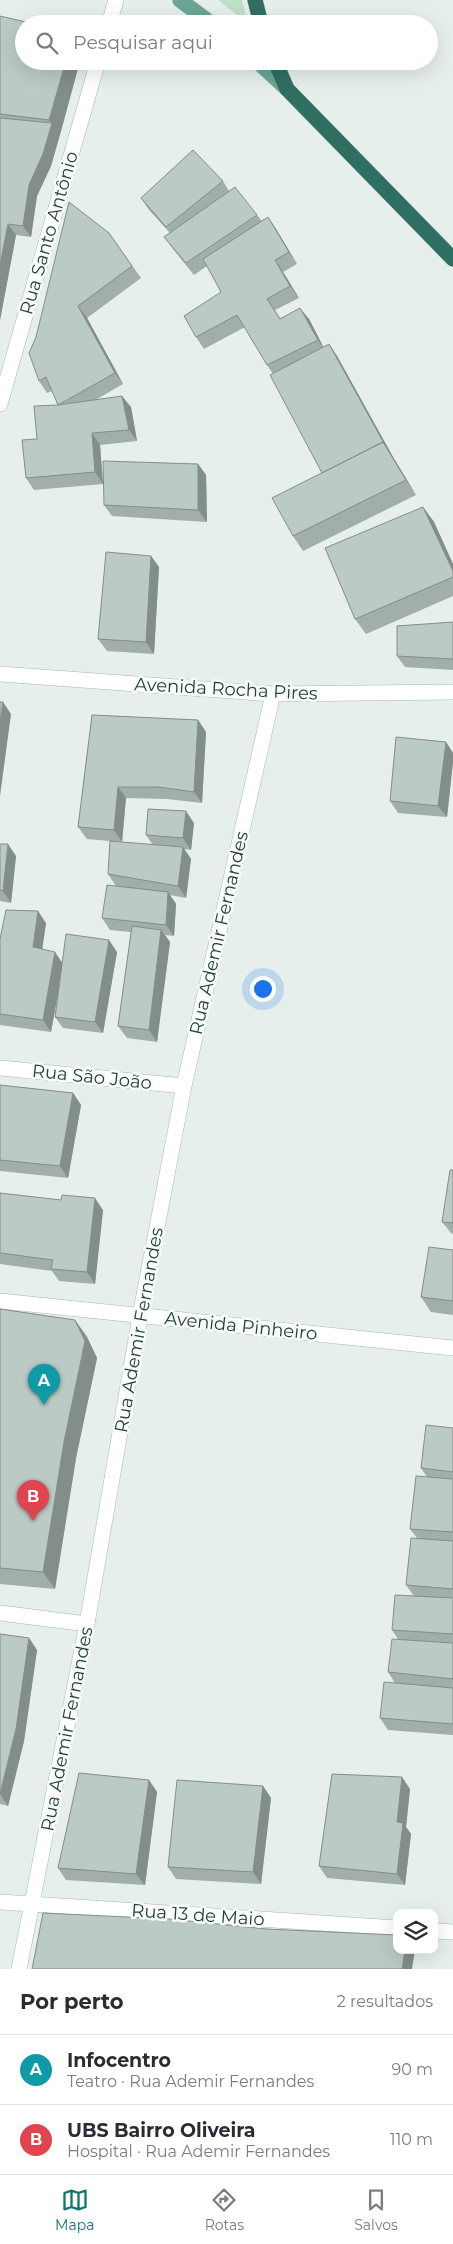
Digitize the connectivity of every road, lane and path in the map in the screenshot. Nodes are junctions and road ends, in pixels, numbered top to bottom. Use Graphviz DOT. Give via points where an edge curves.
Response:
graph roads {
  1 [pos="116,0"];
  2 [pos="180,0"];
  3 [pos="255,0"];
  4 [pos="112,15"];
  5 [pos="200,15"];
  6 [pos="259,15"];
  7 [pos="95,70"];
  8 [pos="267,70"];
  9 [pos="279,70"];
  10 [pos="287,89"];
  11 [pos="453,259"];
  12 [pos="0,404"];
  13 [pos="0,674"];
  14 [pos="453,692"];
  15 [pos="274,694"];
  16 [pos="0,1068"];
  17 [pos="184,1086"];
  18 [pos="0,1301"];
  19 [pos="140,1316"];
  20 [pos="453,1348"];
  21 [pos="0,1613"];
  22 [pos="87,1624"];
  23 [pos="0,1902"];
  24 [pos="33,1904"];
  25 [pos="393,1928"];
  26 [pos="438,1931"];
  27 [pos="453,1932"];
  28 [pos="19,1969"];
  1 -- 4 [label="street"];
  2 -- 5 [label="main road"];
  3 -- 6 [label="highway"];
  7 -- 12 [label="street, Rua Santo Antônio"];
  8 -- 10 [label="main road"];
  9 -- 10 [label="highway"];
  10 -- 11 [label="highway"];
  13 -- 15 [label="street, Avenida Rocha Pires"];
  14 -- 15 [label="street, Avenida Rocha Pires"];
  15 -- 17 [label="street, Rua Ademir Fernandes"];
  16 -- 17 [label="street, Rua São João"];
  17 -- 19 [label="street, Rua Ademir Fernandes"];
  18 -- 19 [label="street, Avenida Pinheiro"];
  19 -- 20 [label="street, Avenida Pinheiro"];
  19 -- 22 [label="street, Rua Ademir Fernandes"];
  21 -- 22 [label="street"];
  22 -- 24 [label="street, Rua Ademir Fernandes"];
  23 -- 24 [label="street, Rua 13 de Maio"];
  24 -- 25 [label="street, Rua 13 de Maio"];
  24 -- 28 [label="street, Rua Ademir Fernandes"];
  26 -- 27 [label="street"];
}
